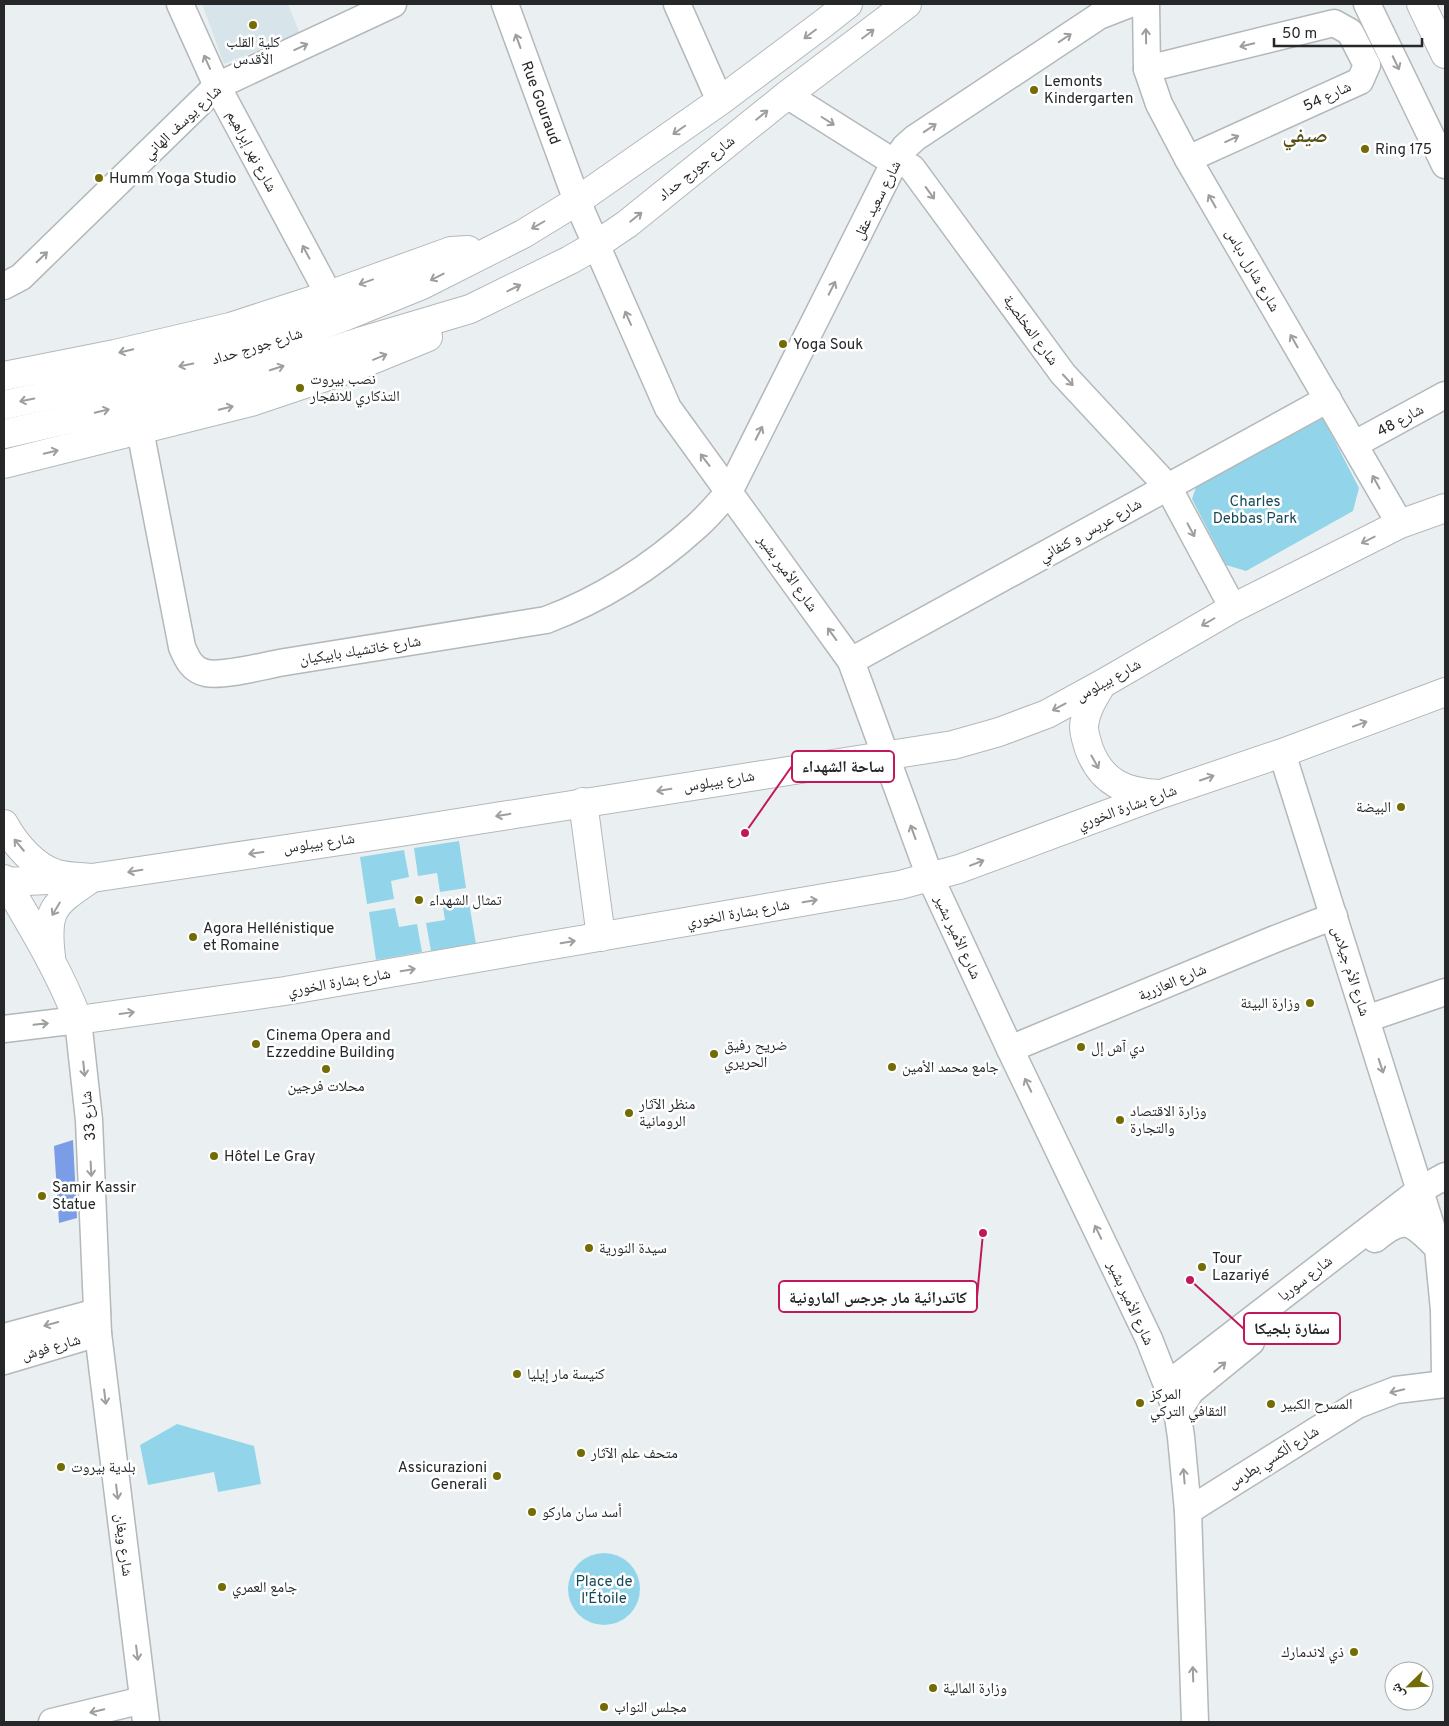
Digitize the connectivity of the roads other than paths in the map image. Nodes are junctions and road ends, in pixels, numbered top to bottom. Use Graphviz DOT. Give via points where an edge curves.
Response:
graph roads {
  1 [pos="180,4"];
  2 [pos="393,4"];
  3 [pos="505,4"];
  4 [pos="677,4"];
  5 [pos="848,4"];
  6 [pos="907,4"];
  7 [pos="1130,4"];
  8 [pos="1146,4"];
  9 [pos="1367,4"];
  10 [pos="1422,6"];
  11 [pos="1445,54"];
  12 [pos="1147,69"];
  13 [pos="217,86"];
  14 [pos="787,95"];
  15 [pos="720,101"];
  16 [pos="1188,159"];
  17 [pos="895,161"];
  18 [pos="1445,165"];
  19 [pos="577,201"];
  20 [pos="596,245"];
  21 [pos="497,247"];
  22 [pos="4,286"];
  23 [pos="329,295"];
  24 [pos="470,309"];
  25 [pos="4,376"];
  26 [pos="1445,395"];
  27 [pos="1328,399"];
  28 [pos="4,405"];
  29 [pos="140,430"];
  30 [pos="4,434"];
  31 [pos="1355,444"];
  32 [pos="4,464"];
  33 [pos="1168,487"];
  34 [pos="729,492"];
  35 [pos="1445,508"];
  36 [pos="1400,524"];
  37 [pos="1233,608"];
  38 [pos="851,661"];
  39 [pos="1102,684"];
  40 [pos="1445,692"];
  41 [pos="1282,753"];
  42 [pos="885,756"];
  43 [pos="1161,794"];
  44 [pos="583,802"];
  45 [pos="4,824"];
  46 [pos="930,877"];
  47 [pos="92,878"];
  48 [pos="4,881"];
  49 [pos="1334,916"];
  50 [pos="601,937"];
  51 [pos="52,962"];
  52 [pos="1445,992"];
  53 [pos="1366,1019"];
  54 [pos="78,1020"];
  55 [pos="4,1028"];
  56 [pos="1010,1049"];
  57 [pos="1445,1176"];
  58 [pos="1420,1190"];
  59 [pos="1438,1248"];
  60 [pos="98,1322"];
  61 [pos="4,1337"];
  62 [pos="4,1361"];
  63 [pos="102,1368"];
  64 [pos="1445,1375"];
  65 [pos="1167,1384"];
  66 [pos="1445,1384"];
  67 [pos="1178,1417"];
  68 [pos="1188,1511"];
  69 [pos="144,1711"];
  70 [pos="52,1722"];
  71 [pos="1195,1722"];
  13 -- 1 [label="street, شارع نهر إبراهيم, one-way"];
  13 -- 2 [label="street, شارع يوسف الهاني, one-way"];
  19 -- 3 [label="street, Rue Gouraud, one-way"];
  4 -- 15 [label="street"];
  5 -- 15 [label="main road, شارع جورج حداد, one-way"];
  14 -- 6 [label="main road, شارع جورج حداد, one-way"];
  17 -- 7 [label="street, شارع سعيد عقل, one-way" via="905,147 955,111 1099,16"];
  12 -- 8 [label="street, شارع شارل دباس, one-way"];
  9 -- 18 [label="street, one-way"];
  10 -- 11 [label="main road"];
  12 -- 16 [label="street, شارع شارل دباس" via="1159,104"];
  16 -- 12 [label="street, شارع 54, one-way" via="1360,81 1367,65 1350,32 1334,23"];
  22 -- 13 [label="street, شارع يوسف الهاني, one-way" via="20,277"];
  23 -- 13 [label="street, شارع نهر إبراهيم, one-way"];
  14 -- 17 [label="street, شارع المخلصية, one-way"];
  20 -- 14 [label="main road, شارع جورج حداد, one-way" via="627,224"];
  15 -- 19 [label="main road, شارع جورج حداد, one-way"];
  27 -- 16 [label="street, شارع شارل دباس, one-way"];
  17 -- 33 [label="street, شارع المخلصية, one-way" via="912,168 1063,374"];
  34 -- 17 [label="street, شارع سعيد عقل, one-way"];
  19 -- 20 [label="street, شارع الأمير بشير"];
  19 -- 21 [label="main road, شارع جورج حداد, one-way"];
  24 -- 20 [label="main road, شارع جورج حداد, one-way"];
  34 -- 20 [label="street, شارع الأمير بشير, one-way" via="668,408"];
  21 -- 23 [label="main road, شارع جورج حداد, one-way" via="451,251"];
  21 -- 28 [label="main road, شارع جورج حداد, one-way" via="422,285 277,341 210,360"];
  23 -- 25 [label="main road, شارع جورج حداد, one-way" via="230,327"];
  29 -- 24 [label="main road, شارع جورج حداد, one-way" via="251,402 352,368 437,333"];
  30 -- 24 [label="main road, شارع جورج حداد, one-way" via="244,379"];
  26 -- 31 [label="street, شارع 48"];
  27 -- 31 [label="street, شارع شارل دباس"];
  27 -- 33 [label="street, شارع عريس و كنفاني"];
  32 -- 29 [label="main road, شارع جورج حداد, one-way"];
  29 -- 34 [label="street, شارع خاتشيك بابيكيان" via="182,647 188,662 198,671 208,674 546,620 569,612 644,569 699,524"];
  36 -- 31 [label="street, شارع شارل دباس, one-way"];
  33 -- 37 [label="street, شارع المخلصية, one-way"];
  33 -- 38 [label="street, شارع عريس و كنفاني"];
  38 -- 34 [label="street, شارع الأمير بشير, one-way"];
  35 -- 36 [label="main road, شارع بيبلوس"];
  36 -- 37 [label="main road, شارع بيبلوس, one-way"];
  37 -- 39 [label="main road, شارع بيبلوس, one-way"];
  38 -- 42 [label="street, شارع الأمير بشير"];
  39 -- 42 [label="main road, شارع بيبلوس, one-way" via="1047,714 1000,732"];
  39 -- 43 [label="main road, one-way" via="1092,700 1084,727 1096,764 1119,786"];
  41 -- 40 [label="main road, شارع بشارة الخوري, one-way"];
  43 -- 41 [label="main road, شارع بشارة الخوري, one-way"];
  41 -- 49 [label="street, شارع الأم جيلاس"];
  42 -- 44 [label="main road, شارع بيبلوس, one-way"];
  46 -- 42 [label="street, شارع الأمير بشير, one-way"];
  46 -- 43 [label="main road, شارع بشارة الخوري, one-way"];
  44 -- 47 [label="main road, شارع بيبلوس, one-way"];
  44 -- 50 [label="main road"];
  47 -- 45 [label="main road, one-way" via="56,874 44,868 22,850"];
  50 -- 46 [label="main road, شارع بشارة الخوري, one-way" via="890,887"];
  46 -- 56 [label="street, شارع الأمير بشير"];
  47 -- 48 [label="main road"];
  47 -- 51 [label="main road, one-way" via="67,895 52,913 48,932"];
  48 -- 51 [label="main road, شارع 33"];
  49 -- 53 [label="street, شارع الأم جيلاس"];
  49 -- 56 [label="street, شارع العازرية"];
  54 -- 50 [label="main road, شارع بشارة الخوري, one-way" via="285,991"];
  51 -- 54 [label="main road, شارع 33"];
  52 -- 53 [label="street"];
  53 -- 58 [label="street, شارع الأم جيلاس, one-way"];
  55 -- 54 [label="street, شارع بشارة الخوري, one-way"];
  54 -- 60 [label="street, شارع 33, one-way" via="89,1120"];
  65 -- 56 [label="street, شارع الأمير بشير, one-way" via="1149,1339"];
  57 -- 58 [label="street, شارع سوريا"];
  58 -- 59 [label="street, شارع الأم جيلاس"];
  58 -- 65 [label="street, شارع سوريا"];
  59 -- 64 [label="street, شارع الأم جيلاس" via="1444,1310"];
  67 -- 59 [label="street, شارع سوريا, one-way" via="1191,1391 1390,1227 1412,1226 1422,1231"];
  60 -- 61 [label="street, شارع فوش, one-way"];
  60 -- 62 [label="street, شارع فوش"];
  60 -- 63 [label="street, شارع 33"];
  63 -- 69 [label="street, شارع ويغان, one-way"];
  65 -- 67 [label="street, شارع الأمير بشير"];
  66 -- 68 [label="street, شارع ألكسي بطرس, one-way" via="1396,1390 1357,1405"];
  68 -- 67 [label="street, شارع الأمير بشير, one-way"];
  71 -- 68 [label="street, شارع الأمير بشير, one-way"];
  69 -- 70 [label="street, one-way"];
}
